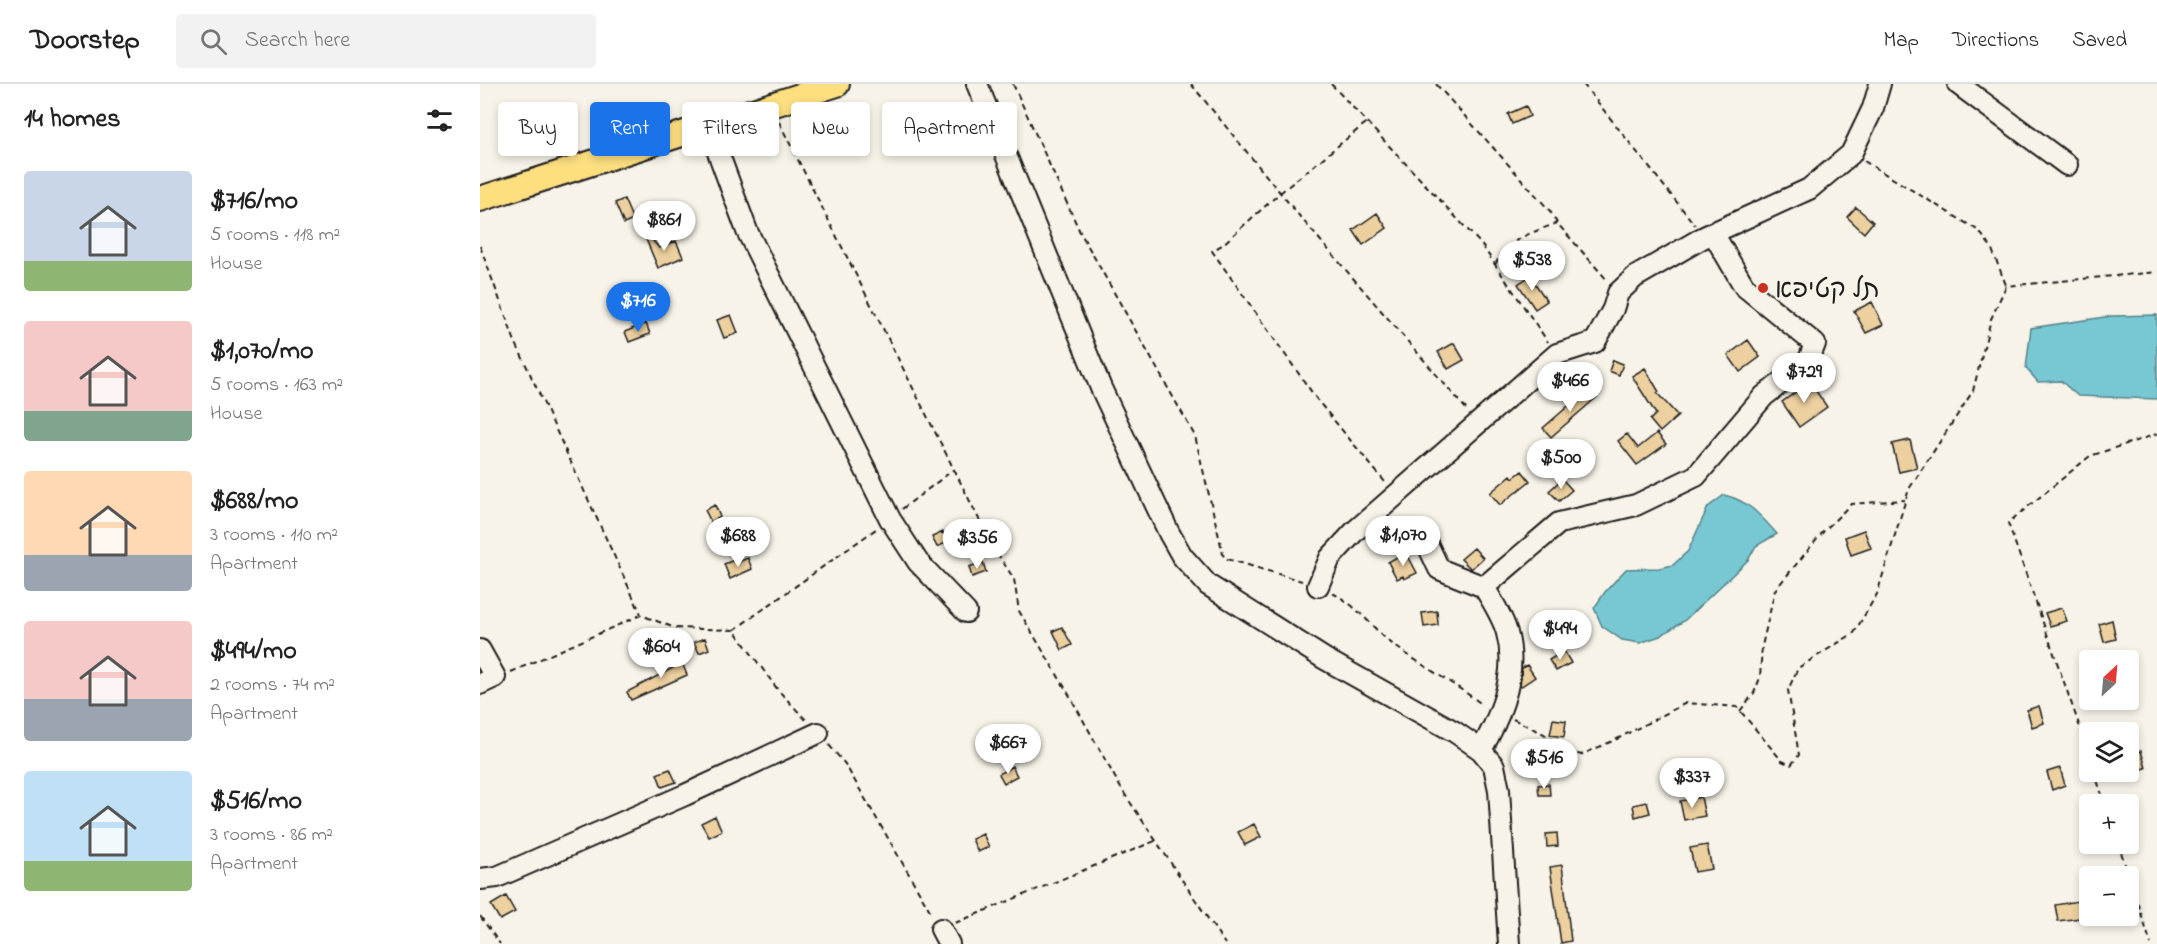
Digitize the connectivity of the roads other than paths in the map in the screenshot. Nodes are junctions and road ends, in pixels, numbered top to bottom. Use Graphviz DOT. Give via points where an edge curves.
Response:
graph roads {
  1 [pos="837,84"];
  2 [pos="977,84"];
  3 [pos="1880,84"];
  4 [pos="1958,84"];
  5 [pos="779,103"];
  6 [pos="682,133"];
  7 [pos="719,156"];
  8 [pos="2067,165"];
  9 [pos="480,199"];
  10 [pos="1709,235"];
  11 [pos="1424,537"];
  12 [pos="1318,586"];
  13 [pos="1484,586"];
  14 [pos="966,612"];
  15 [pos="480,650"];
  16 [pos="487,680"];
  17 [pos="818,732"];
  18 [pos="1481,750"];
  19 [pos="480,879"];
  20 [pos="1509,944"];
  1 -- 5 [label="main road"];
  2 -- 18 [label="street" via="1103,392 1182,555 1208,585 1241,607"];
  3 -- 10 [label="street" via="1851,154 1809,189"];
  4 -- 8 [label="street"];
  6 -- 9 [label="main road"];
  7 -- 14 [label="street" via="747,231 890,519 918,562"];
  10 -- 12 [label="street" via="1635,277 1618,292 1595,342 1557,354 1355,531 1330,558"];
  10 -- 13 [label="street" via="1744,286 1815,344 1808,362 1764,396 1696,476 1636,505 1559,523"];
  11 -- 13 [label="street" via="1438,568"];
  13 -- 18 [label="street" via="1507,632 1512,661 1500,713"];
  15 -- 16 [label="street"];
  17 -- 19 [label="street" via="497,877"];
  18 -- 20 [label="street" via="1494,766 1499,790"];
}
